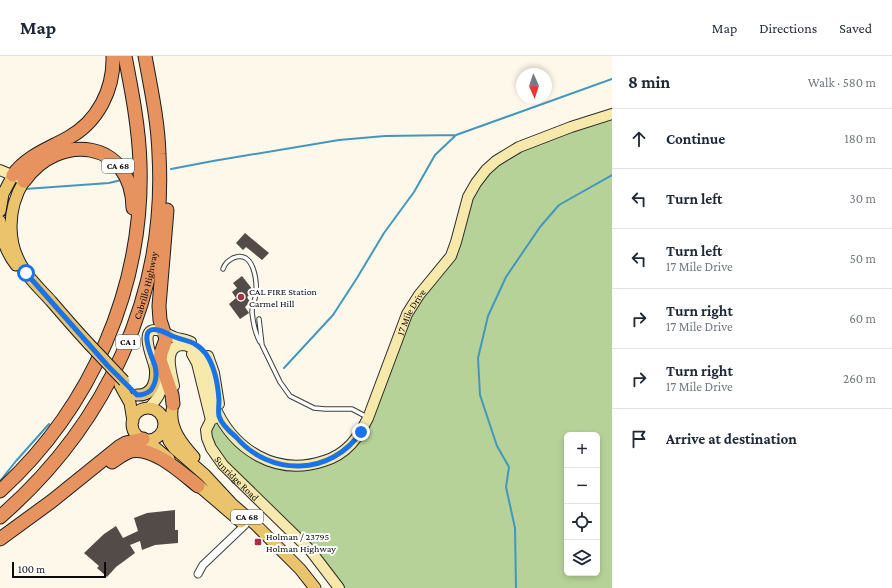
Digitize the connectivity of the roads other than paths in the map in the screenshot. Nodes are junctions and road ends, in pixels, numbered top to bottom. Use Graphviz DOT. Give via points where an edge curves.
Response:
graph roads {
  1 [pos="113,56"];
  2 [pos="125,56"];
  3 [pos="144,56"];
  4 [pos="612,114"];
  5 [pos="157,127"];
  6 [pos="0,170"];
  7 [pos="12,178"];
  8 [pos="0,208"];
  9 [pos="0,221"];
  10 [pos="223,269"];
  11 [pos="130,272"];
  12 [pos="28,276"];
  13 [pos="259,319"];
  14 [pos="165,333"];
  15 [pos="262,345"];
  16 [pos="155,366"];
  17 [pos="122,383"];
  18 [pos="137,395"];
  19 [pos="173,407"];
  20 [pos="149,408"];
  21 [pos="215,418"];
  22 [pos="368,418"];
  23 [pos="132,422"];
  24 [pos="164,426"];
  25 [pos="144,439"];
  26 [pos="214,485"];
  27 [pos="198,486"];
  28 [pos="0,491"];
  29 [pos="52,501"];
  30 [pos="0,517"];
  31 [pos="245,525"];
  32 [pos="0,539"];
  33 [pos="279,549"];
  34 [pos="198,574"];
  35 [pos="315,588"];
  36 [pos="339,588"];
  1 -- 7 [label="highway" via="109,87 104,101 93,117 72,136 29,159"];
  2 -- 11 [label="highway, Cabrillo Highway / CA 1" via="137,123 140,163 138,217"];
  3 -- 5 [label="highway, Cabrillo Highway / CA 1"];
  4 -- 22 [label="main road, 17 Mile Drive" via="519,147 486,170 468,197 451,256 407,314"];
  5 -- 14 [label="highway" via="164,154 167,186 159,306 160,320"];
  5 -- 30 [label="highway, Cabrillo Highway / CA 1" via="160,182 156,237 145,291 128,343 104,392 75,438 40,480"];
  6 -- 7 [label="main road"];
  7 -- 8 [label="main road, CA 68" via="5,189"];
  7 -- 11 [label="highway, CA 68" via="32,171 53,155 68,150 90,150 113,160 126,176 132,193"];
  7 -- 12 [label="main road, CA 68" via="12,238 16,253"];
  9 -- 12 [label="main road, CA 68" via="7,251 15,264"];
  10 -- 15 [label="lane" via="227,261 237,257 250,260 256,280 252,311 257,336"];
  11 -- 28 [label="highway, Cabrillo Highway / CA 1" via="109,336 82,391 43,447"];
  12 -- 17 [label="main road, CA 68, bridge"];
  13 -- 15 [label="lane"];
  14 -- 16 [label="main road" via="154,330 147,335 147,345"];
  14 -- 19 [label="highway" via="166,341 160,360 172,395"];
  14 -- 21 [label="main road" via="196,344 209,358 217,384"];
  15 -- 22 [label="lane" via="280,382 290,396 314,408 352,409"];
  16 -- 18 [label="main road" via="152,388 145,394"];
  16 -- 20 [label="main road" via="161,389 159,396"];
  17 -- 18 [label="main road, CA 68"];
  17 -- 23 [label="main road, CA 68" via="130,403"];
  18 -- 20 [label="main road, CA 68"];
  19 -- 21 [label="main road" via="174,392 169,359 171,352 180,350 192,354 196,360"];
  19 -- 24 [label="main road"];
  19 -- 26 [label="main road" via="173,424 179,438 204,468"];
  20 -- 23 [label="main road" via="137,412"];
  20 -- 24 [label="main road, CA 68" via="160,413"];
  21 -- 22 [label="main road, 17 Mile Drive" via="256,455 275,463 296,467 317,464 339,454 354,442"];
  21 -- 36 [label="main road, Sunridge Road" via="206,430 207,438 223,465 310,550"];
  23 -- 25 [label="main road, CA 68" via="135,432"];
  24 -- 25 [label="main road" via="157,437"];
  24 -- 26 [label="main road, CA 68" via="173,446"];
  25 -- 27 [label="main road, CA 68" via="166,455"];
  25 -- 29 [label="highway" via="119,447"];
  26 -- 33 [label="main road, CA 68"];
  27 -- 29 [label="highway" via="161,459 135,451 119,457"];
  27 -- 31 [label="main road, CA 68"];
  29 -- 32 [label="highway"];
  31 -- 33 [label="main road, CA 68"];
  31 -- 34 [label="street" via="206,562"];
  33 -- 35 [label="main road, CA 68" via="305,573"];
}
